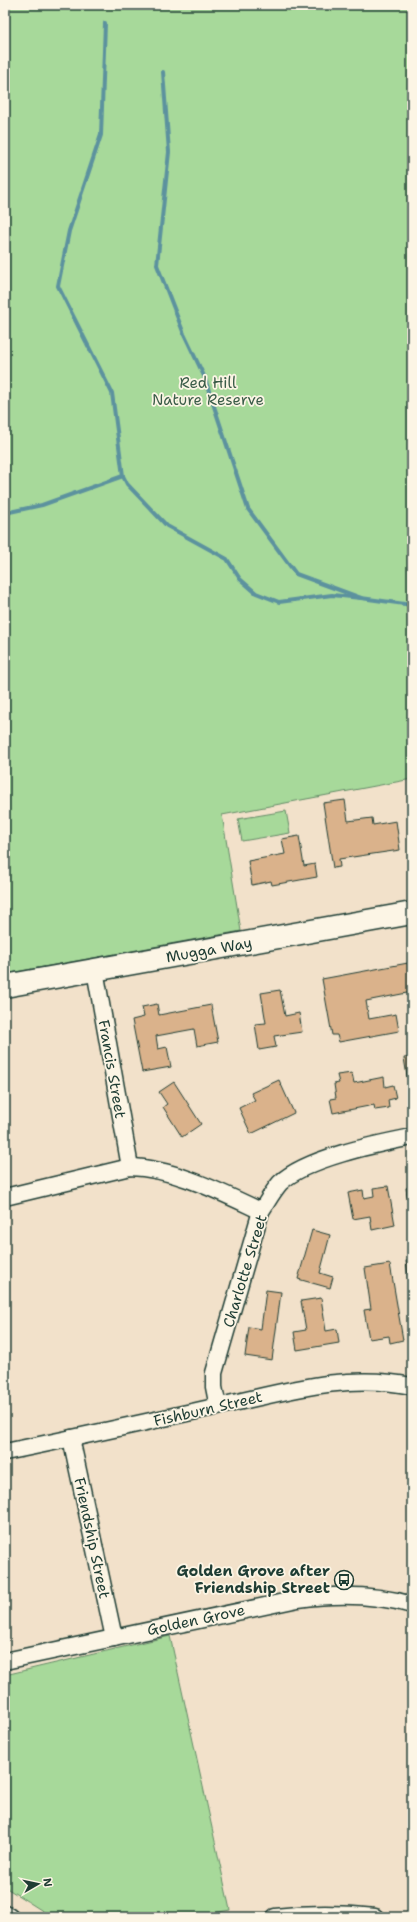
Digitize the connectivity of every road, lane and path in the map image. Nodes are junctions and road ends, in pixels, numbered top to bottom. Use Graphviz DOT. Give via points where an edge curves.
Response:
graph roads {
  1 [pos="412,913"];
  2 [pos="95,970"];
  3 [pos="5,986"];
  4 [pos="412,1137"];
  5 [pos="130,1167"];
  6 [pos="5,1196"];
  7 [pos="261,1211"];
  8 [pos="412,1386"];
  9 [pos="218,1407"];
  10 [pos="71,1438"];
  11 [pos="5,1452"];
  12 [pos="412,1605"];
  13 [pos="114,1638"];
  14 [pos="5,1661"];
  15 [pos="5,1914"];
  16 [pos="10,1917"];
  17 [pos="275,1917"];
  18 [pos="375,1917"];
  1 -- 2 [label="main road, Mugga Way"];
  2 -- 3 [label="main road, Mugga Way"];
  2 -- 5 [label="street, Francis Street"];
  4 -- 7 [label="street, Charlotte Street" via="339,1154 304,1168 281,1183"];
  5 -- 6 [label="street"];
  5 -- 7 [label="street" via="148,1169 214,1189"];
  7 -- 9 [label="street, Charlotte Street" via="214,1373"];
  8 -- 9 [label="street, Fishburn Street" via="362,1381 336,1382"];
  9 -- 10 [label="street, Fishburn Street"];
  10 -- 11 [label="street, Fishburn Street"];
  10 -- 13 [label="street, Friendship Street"];
  12 -- 13 [label="street, Golden Grove" via="372,1597 323,1596 270,1604"];
  13 -- 14 [label="street, Golden Grove"];
  15 -- 16 [label="street"];
  17 -- 18 [label="street" via="305,1913 339,1913"];
}
